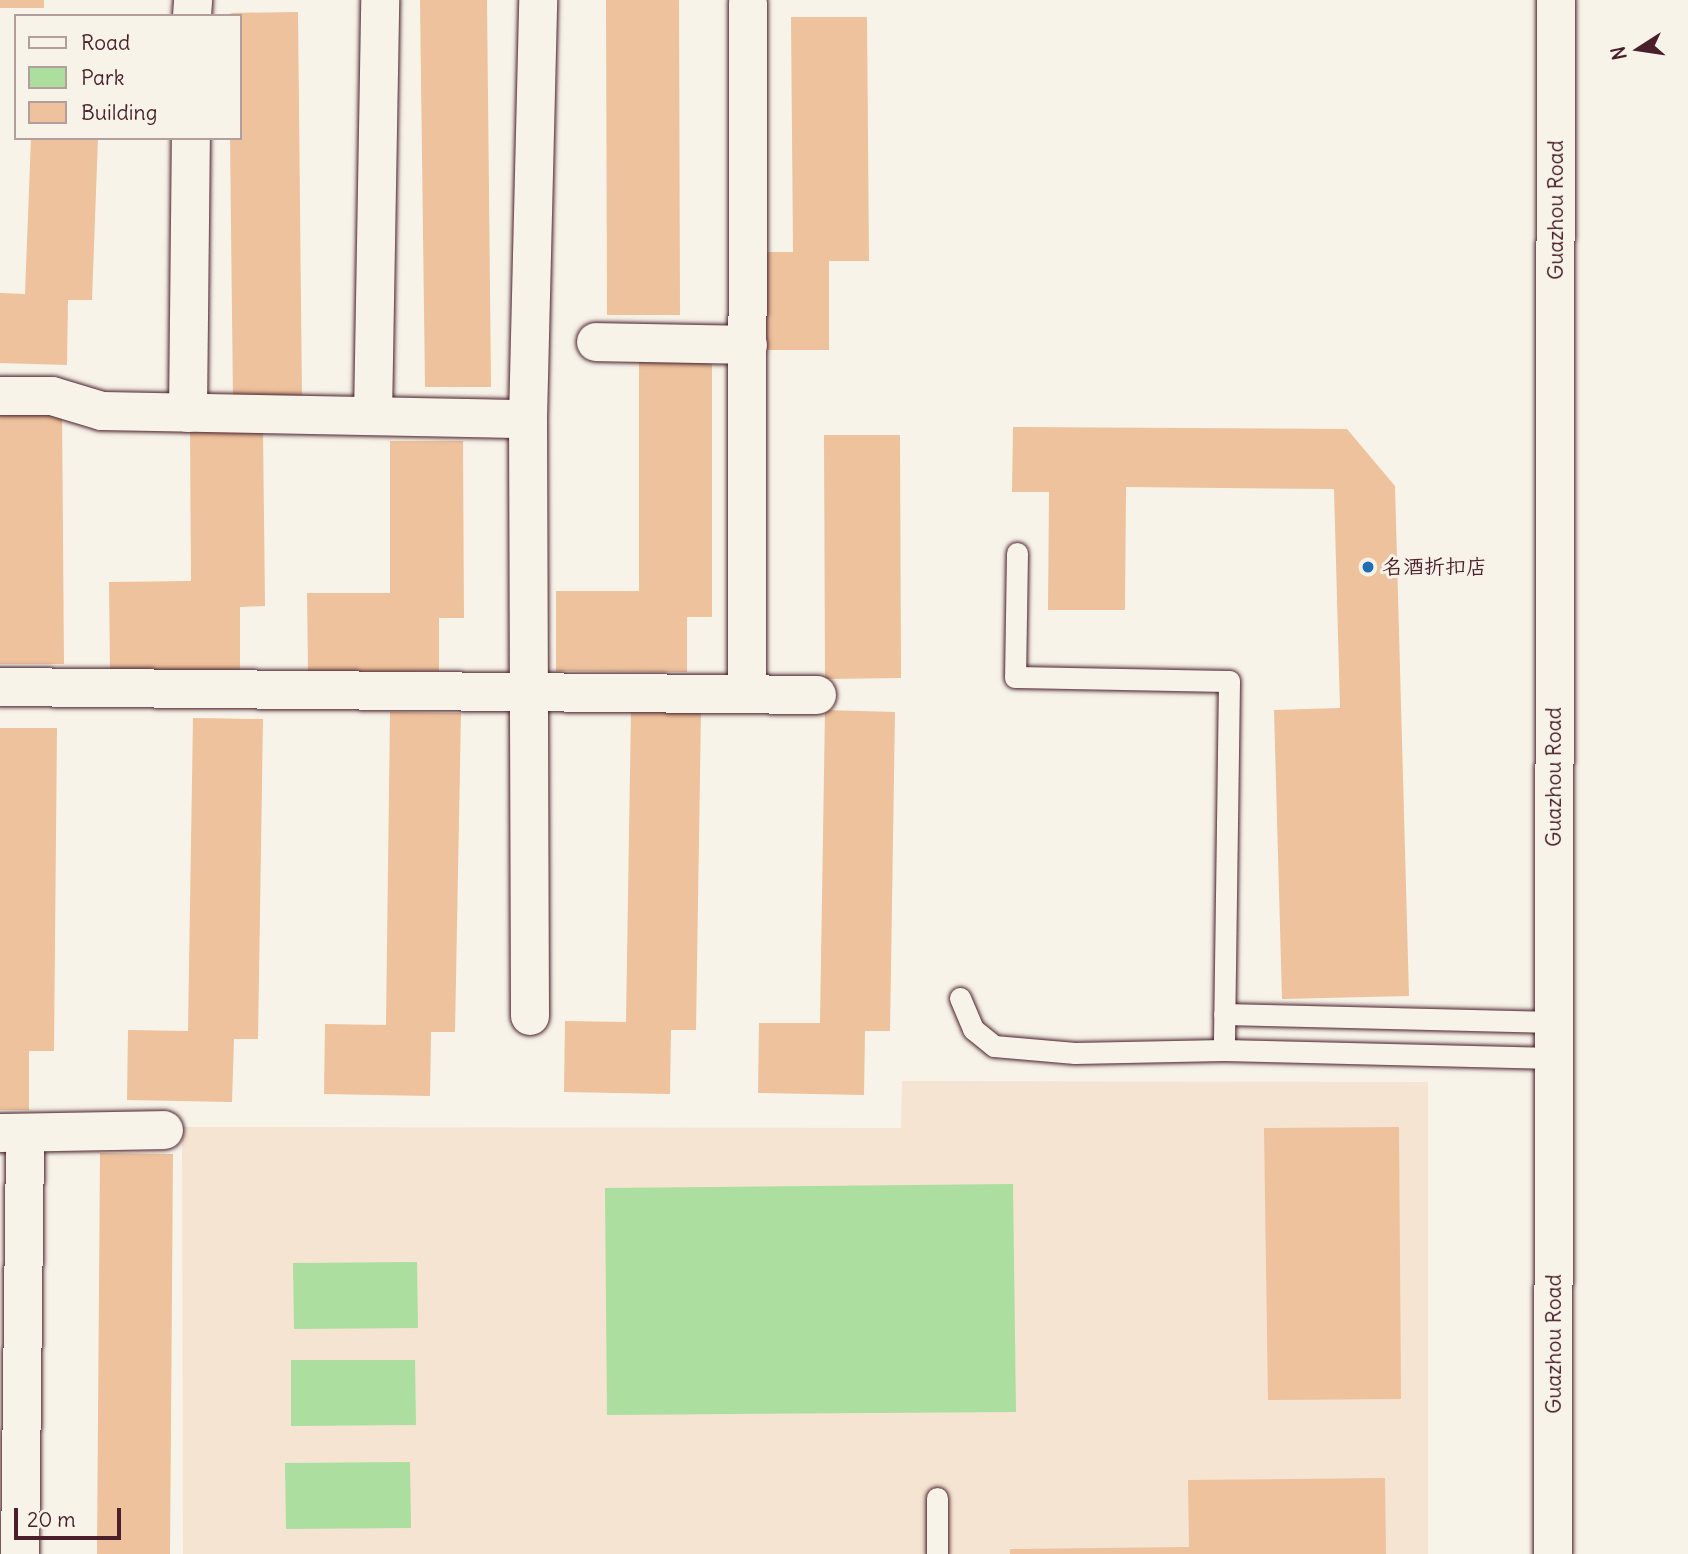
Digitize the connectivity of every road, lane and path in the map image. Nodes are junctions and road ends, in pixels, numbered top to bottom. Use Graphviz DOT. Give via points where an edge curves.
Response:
graph roads {
  1 [pos="380,0"];
  2 [pos="538,0"];
  3 [pos="1556,0"];
  4 [pos="748,3"];
  5 [pos="191,140"];
  6 [pos="596,342"];
  7 [pos="748,345"];
  8 [pos="0,396"];
  9 [pos="188,413"];
  10 [pos="373,416"];
  11 [pos="528,419"];
  12 [pos="1017,553"];
  13 [pos="0,687"];
  14 [pos="529,692"];
  15 [pos="747,694"];
  16 [pos="817,695"];
  17 [pos="960,998"];
  18 [pos="1224,1014"];
  19 [pos="530,1016"];
  20 [pos="1554,1040"];
  21 [pos="1224,1050"];
  22 [pos="164,1130"];
  23 [pos="12,1133"];
  24 [pos="937,1498"];
  25 [pos="20,1554"];
  26 [pos="937,1554"];
  27 [pos="1553,1554"];
  1 -- 10 [label="street"];
  2 -- 11 [label="street"];
  3 -- 20 [label="street, Guazhou Road"];
  4 -- 7 [label="street"];
  5 -- 9 [label="street"];
  6 -- 7 [label="street"];
  7 -- 15 [label="street"];
  8 -- 9 [label="street" via="52,396 102,411"];
  9 -- 10 [label="street"];
  10 -- 11 [label="street"];
  11 -- 14 [label="street"];
  12 -- 18 [label="lane" via="1016,677 1229,681"];
  13 -- 14 [label="street"];
  14 -- 15 [label="street"];
  14 -- 19 [label="street"];
  15 -- 16 [label="street"];
  17 -- 21 [label="lane" via="972,1029 994,1046 1075,1053"];
  18 -- 20 [label="lane"];
  18 -- 21 [label="lane"];
  20 -- 21 [label="lane"];
  20 -- 27 [label="street, Guazhou Road"];
  22 -- 23 [label="street"];
  23 -- 25 [label="street"];
  24 -- 26 [label="lane"];
}
